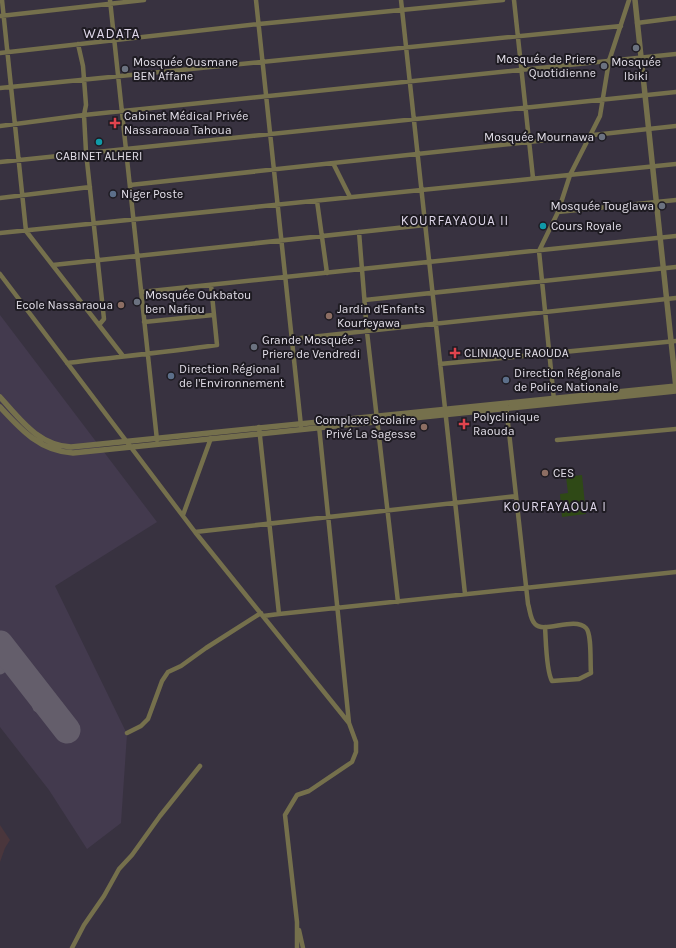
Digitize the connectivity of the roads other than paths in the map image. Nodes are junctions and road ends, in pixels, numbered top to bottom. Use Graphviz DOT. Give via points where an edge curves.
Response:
graph roads {
  1 [pos="2,0"];
  2 [pos="144,0"];
  3 [pos="256,0"];
  4 [pos="401,0"];
  5 [pos="502,0"];
  6 [pos="514,0"];
  7 [pos="629,0"];
  8 [pos="635,0"];
  9 [pos="110,2"];
  10 [pos="402,10"];
  11 [pos="2,16"];
  12 [pos="676,18"];
  13 [pos="637,23"];
  14 [pos="259,24"];
  15 [pos="620,26"];
  16 [pos="518,36"];
  17 [pos="114,40"];
  18 [pos="78,44"];
  19 [pos="406,46"];
  20 [pos="7,52"];
  21 [pos="0,53"];
  22 [pos="676,54"];
  23 [pos="641,58"];
  24 [pos="262,60"];
  25 [pos="609,61"];
  26 [pos="522,70"];
  27 [pos="118,77"];
  28 [pos="83,80"];
  29 [pos="410,82"];
  30 [pos="11,87"];
  31 [pos="0,88"];
  32 [pos="676,92"];
  33 [pos="645,95"];
  34 [pos="266,97"];
  35 [pos="603,100"];
  36 [pos="525,108"];
  37 [pos="122,112"];
  38 [pos="84,115"];
  39 [pos="414,119"];
  40 [pos="15,125"];
  41 [pos="0,126"];
  42 [pos="676,126"];
  43 [pos="648,128"];
  44 [pos="270,134"];
  45 [pos="590,135"];
  46 [pos="528,142"];
  47 [pos="126,148"];
  48 [pos="86,152"];
  49 [pos="418,154"];
  50 [pos="19,160"];
  51 [pos="0,162"];
  52 [pos="333,163"];
  53 [pos="676,164"];
  54 [pos="652,166"];
  55 [pos="274,169"];
  56 [pos="570,174"];
  57 [pos="532,178"];
  58 [pos="130,185"];
  59 [pos="90,187"];
  60 [pos="422,190"];
  61 [pos="22,195"];
  62 [pos="350,197"];
  63 [pos="0,198"];
  64 [pos="676,200"];
  65 [pos="317,201"];
  66 [pos="656,202"];
  67 [pos="278,205"];
  68 [pos="558,212"];
  69 [pos="134,220"];
  70 [pos="94,224"];
  71 [pos="425,225"];
  72 [pos="26,231"];
  73 [pos="359,232"];
  74 [pos="0,233"];
  75 [pos="676,236"];
  76 [pos="322,237"];
  77 [pos="660,238"];
  78 [pos="282,241"];
  79 [pos="539,251"];
  80 [pos="137,256"];
  81 [pos="98,260"];
  82 [pos="430,262"];
  83 [pos="53,265"];
  84 [pos="676,267"];
  85 [pos="663,268"];
  86 [pos="363,269"];
  87 [pos="327,273"];
  88 [pos="0,274"];
  89 [pos="285,277"];
  90 [pos="543,281"];
  91 [pos="210,285"];
  92 [pos="141,292"];
  93 [pos="433,294"];
  94 [pos="676,298"];
  95 [pos="667,299"];
  96 [pos="365,300"];
  97 [pos="546,312"];
  98 [pos="214,315"];
  99 [pos="144,322"];
  100 [pos="99,324"];
  101 [pos="436,324"];
  102 [pos="367,332"];
  103 [pos="292,339"];
  104 [pos="674,341"];
  105 [pos="550,353"];
  106 [pos="148,355"];
  107 [pos="124,356"];
  108 [pos="67,363"];
  109 [pos="440,364"];
  110 [pos="676,386"];
  111 [pos="676,391"];
  112 [pos="0,397"];
  113 [pos="554,401"];
  114 [pos="506,406"];
  115 [pos="0,407"];
  116 [pos="446,412"];
  117 [pos="378,419"];
  118 [pos="319,425"];
  119 [pos="301,426"];
  120 [pos="676,429"];
  121 [pos="260,430"];
  122 [pos="213,432"];
  123 [pos="211,439"];
  124 [pos="557,440"];
  125 [pos="157,441"];
  126 [pos="126,442"];
  127 [pos="131,447"];
  128 [pos="516,496"];
  129 [pos="455,503"];
  130 [pos="387,511"];
  131 [pos="183,515"];
  132 [pos="328,517"];
  133 [pos="270,524"];
  134 [pos="195,532"];
  135 [pos="676,572"];
  136 [pos="527,588"];
  137 [pos="465,594"];
  138 [pos="398,602"];
  139 [pos="338,608"];
  140 [pos="279,614"];
  141 [pos="262,615"];
  142 [pos="545,627"];
  143 [pos="349,723"];
  144 [pos="127,732"];
  145 [pos="200,766"];
  146 [pos="297,922"];
  147 [pos="72,948"];
  148 [pos="296,948"];
  149 [pos="303,948"];
  1 -- 11 [label="street"];
  2 -- 9 [label="street"];
  3 -- 14 [label="street"];
  4 -- 10 [label="street"];
  5 -- 10 [label="street"];
  6 -- 16 [label="street"];
  7 -- 15 [label="street"];
  8 -- 13 [label="street"];
  9 -- 11 [label="street"];
  9 -- 17 [label="street"];
  10 -- 14 [label="street"];
  10 -- 19 [label="street"];
  11 -- 20 [label="street"];
  12 -- 13 [label="street"];
  13 -- 23 [label="street"];
  14 -- 17 [label="street"];
  14 -- 24 [label="street"];
  15 -- 16 [label="street"];
  15 -- 25 [label="street"];
  16 -- 19 [label="street"];
  16 -- 26 [label="street"];
  17 -- 18 [label="street"];
  17 -- 27 [label="street"];
  18 -- 20 [label="street"];
  18 -- 28 [label="street"];
  19 -- 24 [label="street"];
  19 -- 29 [label="street"];
  20 -- 21 [label="street"];
  20 -- 30 [label="street"];
  22 -- 23 [label="street"];
  23 -- 25 [label="street"];
  23 -- 33 [label="street"];
  24 -- 27 [label="street"];
  24 -- 34 [label="street"];
  25 -- 26 [label="street"];
  25 -- 35 [label="street"];
  26 -- 29 [label="street"];
  26 -- 36 [label="street"];
  27 -- 28 [label="street"];
  27 -- 37 [label="street"];
  28 -- 30 [label="street"];
  28 -- 38 [label="street" via="86,105"];
  29 -- 34 [label="street"];
  29 -- 39 [label="street"];
  30 -- 31 [label="street"];
  30 -- 40 [label="street"];
  32 -- 33 [label="street"];
  33 -- 35 [label="street"];
  33 -- 43 [label="street"];
  34 -- 37 [label="street"];
  34 -- 44 [label="street"];
  35 -- 36 [label="street"];
  35 -- 45 [label="street" via="600,116"];
  36 -- 39 [label="street"];
  36 -- 46 [label="street"];
  37 -- 38 [label="street"];
  37 -- 47 [label="street"];
  38 -- 40 [label="street"];
  38 -- 48 [label="street"];
  39 -- 44 [label="street"];
  39 -- 49 [label="street"];
  40 -- 41 [label="street"];
  40 -- 50 [label="street"];
  42 -- 43 [label="street"];
  43 -- 45 [label="street"];
  43 -- 54 [label="street"];
  44 -- 47 [label="street"];
  44 -- 55 [label="street"];
  45 -- 46 [label="street"];
  45 -- 56 [label="street"];
  46 -- 49 [label="street"];
  46 -- 57 [label="street"];
  47 -- 48 [label="street"];
  47 -- 58 [label="street"];
  48 -- 50 [label="street"];
  48 -- 59 [label="street"];
  49 -- 52 [label="street"];
  49 -- 60 [label="street"];
  50 -- 51 [label="street"];
  50 -- 61 [label="street"];
  52 -- 55 [label="street"];
  52 -- 62 [label="street"];
  53 -- 54 [label="street"];
  54 -- 56 [label="street"];
  54 -- 66 [label="street"];
  55 -- 58 [label="street"];
  55 -- 67 [label="street"];
  56 -- 57 [label="street"];
  56 -- 68 [label="street"];
  57 -- 60 [label="street"];
  58 -- 69 [label="street"];
  59 -- 61 [label="street"];
  59 -- 70 [label="street"];
  60 -- 62 [label="street"];
  60 -- 71 [label="street"];
  61 -- 63 [label="street"];
  61 -- 72 [label="street"];
  62 -- 65 [label="street"];
  64 -- 66 [label="street"];
  65 -- 67 [label="street"];
  65 -- 76 [label="street"];
  66 -- 68 [label="street"];
  66 -- 77 [label="street"];
  67 -- 69 [label="street"];
  67 -- 78 [label="street"];
  68 -- 79 [label="street"];
  69 -- 70 [label="street"];
  69 -- 80 [label="street"];
  70 -- 72 [label="street"];
  70 -- 81 [label="street"];
  71 -- 73 [label="street"];
  71 -- 82 [label="street"];
  72 -- 74 [label="street"];
  72 -- 83 [label="street"];
  73 -- 76 [label="street"];
  73 -- 86 [label="street"];
  75 -- 77 [label="street"];
  76 -- 78 [label="street"];
  76 -- 87 [label="street"];
  77 -- 79 [label="street"];
  77 -- 85 [label="street"];
  78 -- 80 [label="street"];
  78 -- 89 [label="street"];
  79 -- 82 [label="street"];
  79 -- 90 [label="street"];
  80 -- 81 [label="street"];
  80 -- 92 [label="street"];
  81 -- 83 [label="street"];
  81 -- 100 [label="street" via="104,318"];
  82 -- 86 [label="street"];
  82 -- 93 [label="street"];
  83 -- 100 [label="street"];
  84 -- 85 [label="street"];
  85 -- 90 [label="street"];
  85 -- 95 [label="street"];
  86 -- 87 [label="street"];
  86 -- 96 [label="street"];
  87 -- 89 [label="street"];
  88 -- 108 [label="street"];
  89 -- 91 [label="street"];
  89 -- 103 [label="street"];
  90 -- 93 [label="street"];
  90 -- 97 [label="street"];
  91 -- 92 [label="street"];
  91 -- 98 [label="street"];
  92 -- 99 [label="street"];
  93 -- 96 [label="street"];
  93 -- 101 [label="street"];
  94 -- 95 [label="street"];
  95 -- 97 [label="street"];
  95 -- 104 [label="street"];
  96 -- 102 [label="street"];
  97 -- 101 [label="street"];
  97 -- 105 [label="street"];
  98 -- 99 [label="street"];
  98 -- 106 [label="street" via="217,345"];
  99 -- 106 [label="street"];
  100 -- 107 [label="street"];
  101 -- 102 [label="street"];
  101 -- 109 [label="street"];
  102 -- 103 [label="street"];
  102 -- 117 [label="street"];
  103 -- 119 [label="street"];
  104 -- 105 [label="street"];
  104 -- 110 [label="street"];
  105 -- 109 [label="street"];
  105 -- 113 [label="street"];
  106 -- 107 [label="street"];
  106 -- 125 [label="street"];
  107 -- 108 [label="street"];
  108 -- 126 [label="street"];
  109 -- 116 [label="street"];
  110 -- 113 [label="street"];
  111 -- 113 [label="street"];
  112 -- 126 [label="street" via="34,434 54,444 71,447"];
  113 -- 114 [label="street"];
  114 -- 116 [label="street"];
  114 -- 128 [label="street"];
  115 -- 127 [label="street" via="32,439 54,450 73,453"];
  116 -- 117 [label="street"];
  116 -- 129 [label="street"];
  117 -- 118 [label="street"];
  117 -- 130 [label="street"];
  118 -- 119 [label="street"];
  118 -- 132 [label="street"];
  119 -- 121 [label="street"];
  120 -- 124 [label="street"];
  121 -- 122 [label="street"];
  121 -- 123 [label="street"];
  121 -- 133 [label="street"];
  122 -- 123 [label="street"];
  122 -- 125 [label="street"];
  123 -- 125 [label="street"];
  123 -- 131 [label="street"];
  125 -- 126 [label="street"];
  125 -- 127 [label="street"];
  126 -- 127 [label="street"];
  127 -- 131 [label="street"];
  128 -- 129 [label="street"];
  128 -- 136 [label="street"];
  129 -- 130 [label="street"];
  129 -- 137 [label="street"];
  130 -- 132 [label="street"];
  130 -- 138 [label="street"];
  131 -- 134 [label="street"];
  132 -- 133 [label="street"];
  132 -- 139 [label="street"];
  133 -- 134 [label="street"];
  133 -- 140 [label="street"];
  134 -- 141 [label="street"];
  135 -- 136 [label="street"];
  136 -- 137 [label="street"];
  136 -- 142 [label="street" via="528,604 535,624 540,627 579,624 586,628 589,635 591,673 579,679 552,681"];
  137 -- 138 [label="street"];
  138 -- 139 [label="street"];
  139 -- 140 [label="street"];
  139 -- 143 [label="street"];
  140 -- 141 [label="street"];
  141 -- 143 [label="street"];
  141 -- 144 [label="street" via="168,672 148,718 142,726"];
  143 -- 146 [label="street" via="356,742 352,762 309,791 297,795 285,815"];
  145 -- 147 [label="street" via="119,869"];
  146 -- 148 [label="street"];
  146 -- 149 [label="street"];
}
